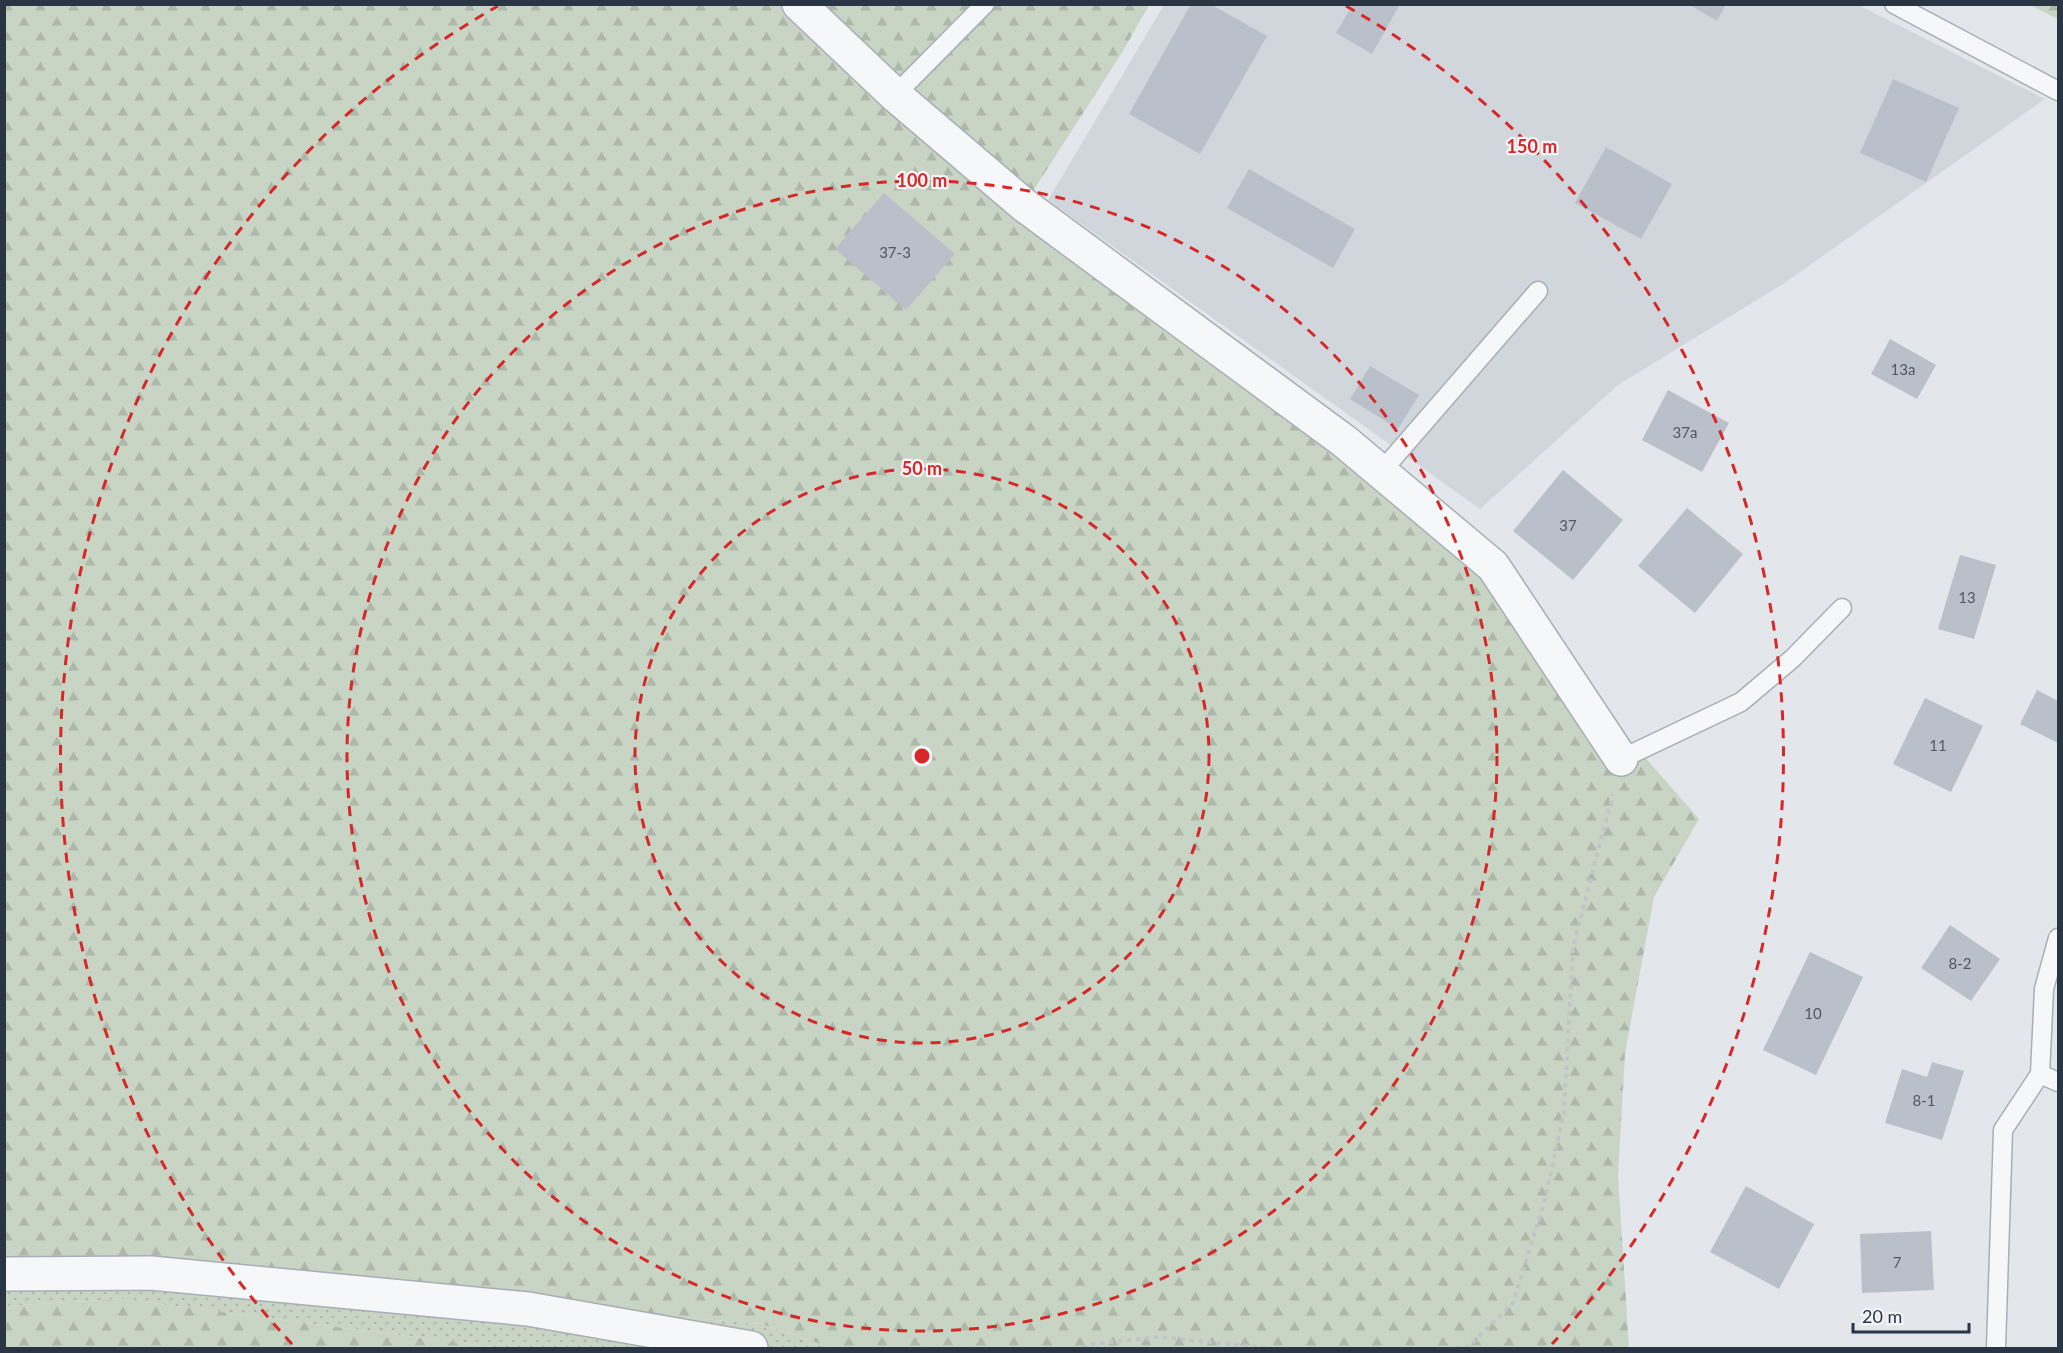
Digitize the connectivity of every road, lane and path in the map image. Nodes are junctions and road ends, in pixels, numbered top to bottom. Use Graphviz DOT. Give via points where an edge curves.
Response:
graph roads {
  1 [pos="799,4"];
  2 [pos="985,4"];
  3 [pos="1894,4"];
  4 [pos="2058,91"];
  5 [pos="896,95"];
  6 [pos="1538,291"];
  7 [pos="1381,472"];
  8 [pos="1842,608"];
  9 [pos="1621,759"];
  10 [pos="2058,938"];
  11 [pos="2040,1074"];
  12 [pos="2058,1082"];
  13 [pos="4,1274"];
  14 [pos="751,1348"];
  15 [pos="1083,1348"];
  16 [pos="1269,1348"];
  17 [pos="1456,1348"];
  18 [pos="1996,1348"];
  1 -- 5 [label="street"];
  2 -- 5 [label="lane"];
  3 -- 4 [label="lane"];
  5 -- 7 [label="street" via="1024,205"];
  6 -- 7 [label="lane"];
  7 -- 9 [label="street" via="1493,566"];
  8 -- 9 [label="lane" via="1793,658 1740,702"];
  9 -- 17 [label="path" via="1573,947 1564,1112 1545,1200 1513,1304 1468,1346"];
  10 -- 11 [label="lane" via="2044,989"];
  11 -- 12 [label="lane"];
  11 -- 18 [label="lane" via="2003,1130"];
  13 -- 14 [label="street" via="151,1273 528,1309"];
  15 -- 16 [label="path" via="1159,1337"];
}
